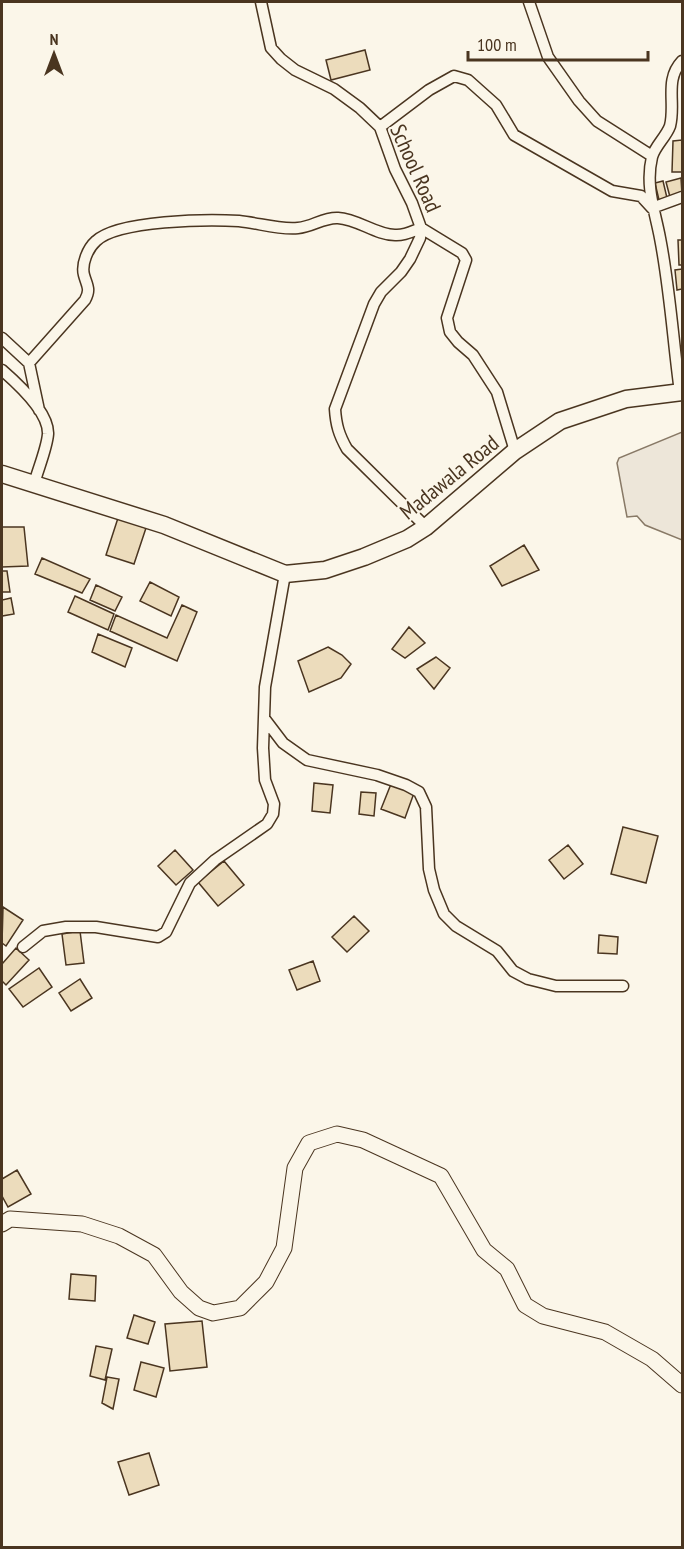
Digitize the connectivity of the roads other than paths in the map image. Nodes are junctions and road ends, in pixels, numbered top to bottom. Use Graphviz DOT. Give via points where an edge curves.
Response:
graph roads {
  1 [pos="261,2"];
  2 [pos="529,2"];
  3 [pos="682,61"];
  4 [pos="380,127"];
  5 [pos="652,156"];
  6 [pos="682,197"];
  7 [pos="652,208"];
  8 [pos="421,228"];
  9 [pos="2,338"];
  10 [pos="30,363"];
  11 [pos="2,370"];
  12 [pos="681,392"];
  13 [pos="39,410"];
  14 [pos="515,451"];
  15 [pos="2,474"];
  16 [pos="34,484"];
  17 [pos="426,527"];
  18 [pos="285,574"];
  19 [pos="264,718"];
  20 [pos="22,947"];
  21 [pos="623,986"];
  22 [pos="2,1224"];
  23 [pos="682,1385"];
  1 -- 4 [label="street, School Road" via="272,48 281,59 334,89"];
  2 -- 5 [label="street" via="548,57 579,101 597,121"];
  3 -- 5 [label="street" via="671,81 670,126"];
  4 -- 7 [label="street" via="454,76 468,80 496,105 514,135 612,191 641,196"];
  4 -- 8 [label="street, School Road"];
  5 -- 7 [label="street"];
  6 -- 7 [label="street"];
  7 -- 12 [label="street" via="660,237"];
  8 -- 10 [label="street" via="394,236 339,218 298,228 231,221 151,223 110,233 96,241 85,259 84,275 89,287 85,300"];
  8 -- 14 [label="street" via="462,253 466,260 447,318 450,332 473,355 497,392"];
  8 -- 17 [label="street, School Road" via="410,259 374,304 335,410 339,436 347,449"];
  9 -- 10 [label="street"];
  10 -- 13 [label="street"];
  11 -- 13 [label="street"];
  12 -- 14 [label="main road, Madawala Road" via="601,406 560,421"];
  13 -- 16 [label="street" via="48,432"];
  14 -- 17 [label="main road, Madawala Road"];
  15 -- 16 [label="main road, Madawala Road"];
  16 -- 18 [label="main road, Madawala Road" via="164,525"];
  17 -- 18 [label="main road, Madawala Road" via="364,557 325,570"];
  18 -- 19 [label="street" via="265,687"];
  19 -- 20 [label="street" via="265,780 274,804 273,814 267,824 215,860 190,883 166,932 149,937 96,927 66,927 43,931"];
  19 -- 21 [label="street" via="283,743 307,760 377,775 419,792 426,807 429,869 444,914 497,951 513,971 528,980 556,986"];
  22 -- 23 [label="street" via="10,1220 82,1224 118,1236 154,1255 198,1308 213,1313 240,1308 266,1282 284,1248 295,1168 309,1143 337,1134 363,1140 441,1176 484,1250 507,1269 525,1305 543,1317 605,1332 652,1359"];
}
